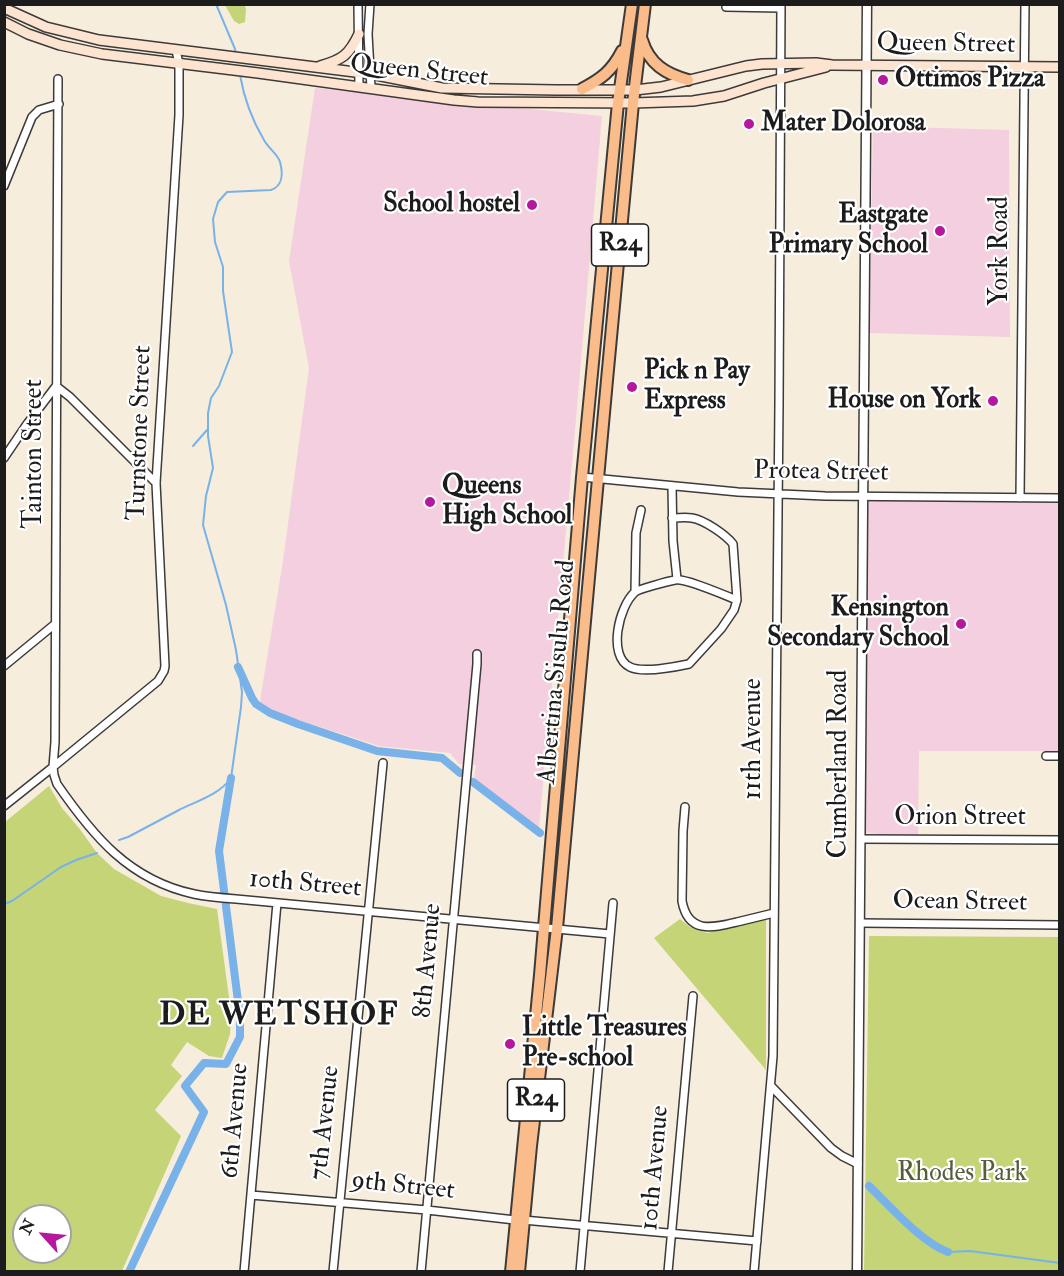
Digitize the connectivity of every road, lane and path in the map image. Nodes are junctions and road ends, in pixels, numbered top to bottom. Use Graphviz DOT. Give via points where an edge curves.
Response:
graph roads {
  1 [pos="358,4"];
  2 [pos="369,4"];
  3 [pos="632,4"];
  4 [pos="645,4"];
  5 [pos="867,4"];
  6 [pos="1024,4"];
  7 [pos="780,6"];
  8 [pos="726,7"];
  9 [pos="4,8"];
  10 [pos="4,22"];
  11 [pos="358,34"];
  12 [pos="641,34"];
  13 [pos="628,40"];
  14 [pos="176,50"];
  15 [pos="780,63"];
  16 [pos="179,64"];
  17 [pos="832,65"];
  18 [pos="867,65"];
  19 [pos="315,67"];
  20 [pos="1023,67"];
  21 [pos="1059,67"];
  22 [pos="358,72"];
  23 [pos="371,74"];
  24 [pos="781,78"];
  25 [pos="58,79"];
  26 [pos="688,81"];
  27 [pos="359,87"];
  28 [pos="371,88"];
  29 [pos="582,89"];
  30 [pos="620,90"];
  31 [pos="635,90"];
  32 [pos="618,103"];
  33 [pos="633,103"];
  34 [pos="59,104"];
  35 [pos="4,186"];
  36 [pos="56,386"];
  37 [pos="4,458"];
  38 [pos="582,477"];
  39 [pos="598,479"];
  40 [pos="156,483"];
  41 [pos="672,486"];
  42 [pos="777,494"];
  43 [pos="862,496"];
  44 [pos="1020,498"];
  45 [pos="1059,498"];
  46 [pos="641,510"];
  47 [pos="672,518"];
  48 [pos="677,579"];
  49 [pos="636,592"];
  50 [pos="736,600"];
  51 [pos="55,624"];
  52 [pos="477,654"];
  53 [pos="4,666"];
  54 [pos="1046,756"];
  55 [pos="1059,756"];
  56 [pos="383,763"];
  57 [pos="53,767"];
  58 [pos="4,806"];
  59 [pos="685,807"];
  60 [pos="861,839"];
  61 [pos="1059,840"];
  62 [pos="277,903"];
  63 [pos="613,903"];
  64 [pos="368,911"];
  65 [pos="774,913"];
  66 [pos="453,920"];
  67 [pos="860,923"];
  68 [pos="1059,925"];
  69 [pos="544,927"];
  70 [pos="557,928"];
  71 [pos="610,934"];
  72 [pos="693,996"];
  73 [pos="771,1086"];
  74 [pos="858,1164"];
  75 [pos="251,1195"];
  76 [pos="339,1202"];
  77 [pos="427,1210"];
  78 [pos="519,1220"];
  79 [pos="584,1226"];
  80 [pos="672,1233"];
  81 [pos="757,1241"];
  82 [pos="244,1272"];
  83 [pos="333,1272"];
  84 [pos="421,1272"];
  85 [pos="511,1272"];
  86 [pos="519,1272"];
  87 [pos="580,1272"];
  88 [pos="668,1272"];
  89 [pos="754,1272"];
  90 [pos="857,1272"];
  1 -- 11 [label="street"];
  2 -- 23 [label="street"];
  3 -- 13 [label="main road, Albertina Sisulu Road / R24"];
  4 -- 12 [label="main road, Albertina Sisulu Road / R24"];
  5 -- 18 [label="street, Cumberland Road"];
  6 -- 20 [label="street, York Road"];
  7 -- 8 [label="street"];
  7 -- 15 [label="street, 11th Avenue"];
  9 -- 14 [label="main road, Queen Street" via="39,24 99,40"];
  10 -- 16 [label="main road, Queen Street" via="60,45"];
  11 -- 19 [label="main road" via="345,55"];
  11 -- 22 [label="street"];
  12 -- 26 [label="main road" via="654,63"];
  12 -- 31 [label="main road, Albertina Sisulu Road / R24"];
  13 -- 29 [label="main road" via="612,68"];
  13 -- 30 [label="main road, Albertina Sisulu Road / R24"];
  14 -- 16 [label="street, Turnstone Street"];
  14 -- 19 [label="main road, Queen Street"];
  15 -- 17 [label="main road, Queen Street"];
  15 -- 24 [label="street, 11th Avenue"];
  15 -- 26 [label="main road, Queen Street" via="746,66"];
  16 -- 27 [label="main road, Queen Street"];
  16 -- 40 [label="street, Turnstone Street"];
  17 -- 18 [label="main road, Queen Street"];
  17 -- 24 [label="main road, Queen Street"];
  18 -- 20 [label="main road, Queen Street"];
  18 -- 43 [label="street, Cumberland Road"];
  19 -- 22 [label="main road, Queen Street"];
  20 -- 21 [label="main road, Queen Street"];
  20 -- 44 [label="street, York Road"];
  22 -- 23 [label="main road, Queen Street"];
  22 -- 27 [label="street"];
  23 -- 28 [label="street"];
  23 -- 29 [label="main road, Queen Street" via="449,88"];
  24 -- 33 [label="main road, Queen Street" via="712,99"];
  24 -- 42 [label="street, 11th Avenue"];
  25 -- 34 [label="street, Tainton Street"];
  26 -- 31 [label="main road, Queen Street"];
  27 -- 28 [label="main road, Queen Street"];
  28 -- 32 [label="main road, Queen Street" via="478,102"];
  29 -- 30 [label="main road, Queen Street"];
  30 -- 31 [label="main road, Queen Street"];
  30 -- 32 [label="main road, Albertina Sisulu Road / R24"];
  31 -- 33 [label="main road, Albertina Sisulu Road / R24"];
  32 -- 33 [label="main road, Queen Street"];
  32 -- 38 [label="main road, Albertina Sisulu Road / R24"];
  33 -- 39 [label="main road, Albertina Sisulu Road / R24"];
  34 -- 35 [label="street" via="39,110 32,117"];
  34 -- 36 [label="street, Tainton Street"];
  36 -- 37 [label="street"];
  36 -- 40 [label="street"];
  36 -- 51 [label="street, Tainton Street"];
  38 -- 39 [label="street, Protea Street"];
  38 -- 69 [label="main road, Albertina Sisulu Road / R24"];
  39 -- 41 [label="street, Protea Street"];
  39 -- 70 [label="main road, Albertina Sisulu Road / R24"];
  40 -- 57 [label="street, Turnstone Street" via="164,671 158,681"];
  41 -- 42 [label="street, Protea Street"];
  41 -- 47 [label="street"];
  42 -- 43 [label="street, Protea Street"];
  42 -- 65 [label="street, 11th Avenue"];
  43 -- 44 [label="street, Protea Street"];
  43 -- 60 [label="street, Cumberland Road"];
  44 -- 45 [label="street, Protea Street"];
  46 -- 49 [label="street" via="636,533"];
  47 -- 48 [label="street"];
  47 -- 50 [label="street" via="699,520 731,541"];
  48 -- 49 [label="street"];
  48 -- 50 [label="street"];
  49 -- 50 [label="street" via="620,619 618,645 622,661 640,670 689,664 721,628"];
  51 -- 53 [label="street"];
  51 -- 57 [label="street, Tainton Street"];
  52 -- 66 [label="street, 8th Avenue"];
  54 -- 55 [label="street"];
  56 -- 64 [label="street, 7th Avenue"];
  57 -- 58 [label="street"];
  57 -- 62 [label="street, 10th Street" via="57,784 100,840 147,876 193,894"];
  59 -- 65 [label="street" via="682,901 686,915 700,926 712,927"];
  60 -- 61 [label="street, Orion Street"];
  60 -- 67 [label="street, Cumberland Road"];
  62 -- 64 [label="street, 10th Street"];
  62 -- 75 [label="street, 6th Avenue"];
  63 -- 71 [label="street"];
  64 -- 66 [label="street, 10th Street"];
  64 -- 76 [label="street, 7th Avenue"];
  65 -- 73 [label="street, 11th Avenue"];
  66 -- 69 [label="street, 10th Street"];
  66 -- 77 [label="street, 8th Avenue"];
  67 -- 68 [label="street, Ocean Street"];
  67 -- 74 [label="street, Cumberland Road"];
  69 -- 70 [label="street, 10th Street"];
  69 -- 78 [label="main road, Albertina Sisulu Road / R24"];
  70 -- 71 [label="street, 10th Street"];
  70 -- 78 [label="main road, Albertina Sisulu Road / R24"];
  71 -- 79 [label="street"];
  72 -- 80 [label="street, 10th Avenue"];
  73 -- 74 [label="street" via="831,1148"];
  73 -- 81 [label="street, 11th Avenue"];
  74 -- 90 [label="street, Cumberland Road"];
  75 -- 76 [label="street, 9th Street"];
  75 -- 82 [label="street, 6th Avenue"];
  76 -- 77 [label="street, 9th Street"];
  76 -- 83 [label="street, 7th Avenue"];
  77 -- 78 [label="street, 9th Street"];
  77 -- 84 [label="street, 8th Avenue"];
  78 -- 79 [label="street, 9th Street"];
  78 -- 85 [label="main road, Albertina Sisulu Road / R24"];
  78 -- 86 [label="main road, Albertina Sisulu Road / R24"];
  79 -- 80 [label="street, 9th Street"];
  79 -- 87 [label="street"];
  80 -- 81 [label="street, 9th Street"];
  80 -- 88 [label="street, 10th Avenue"];
  81 -- 89 [label="street, 11th Avenue"];
}
